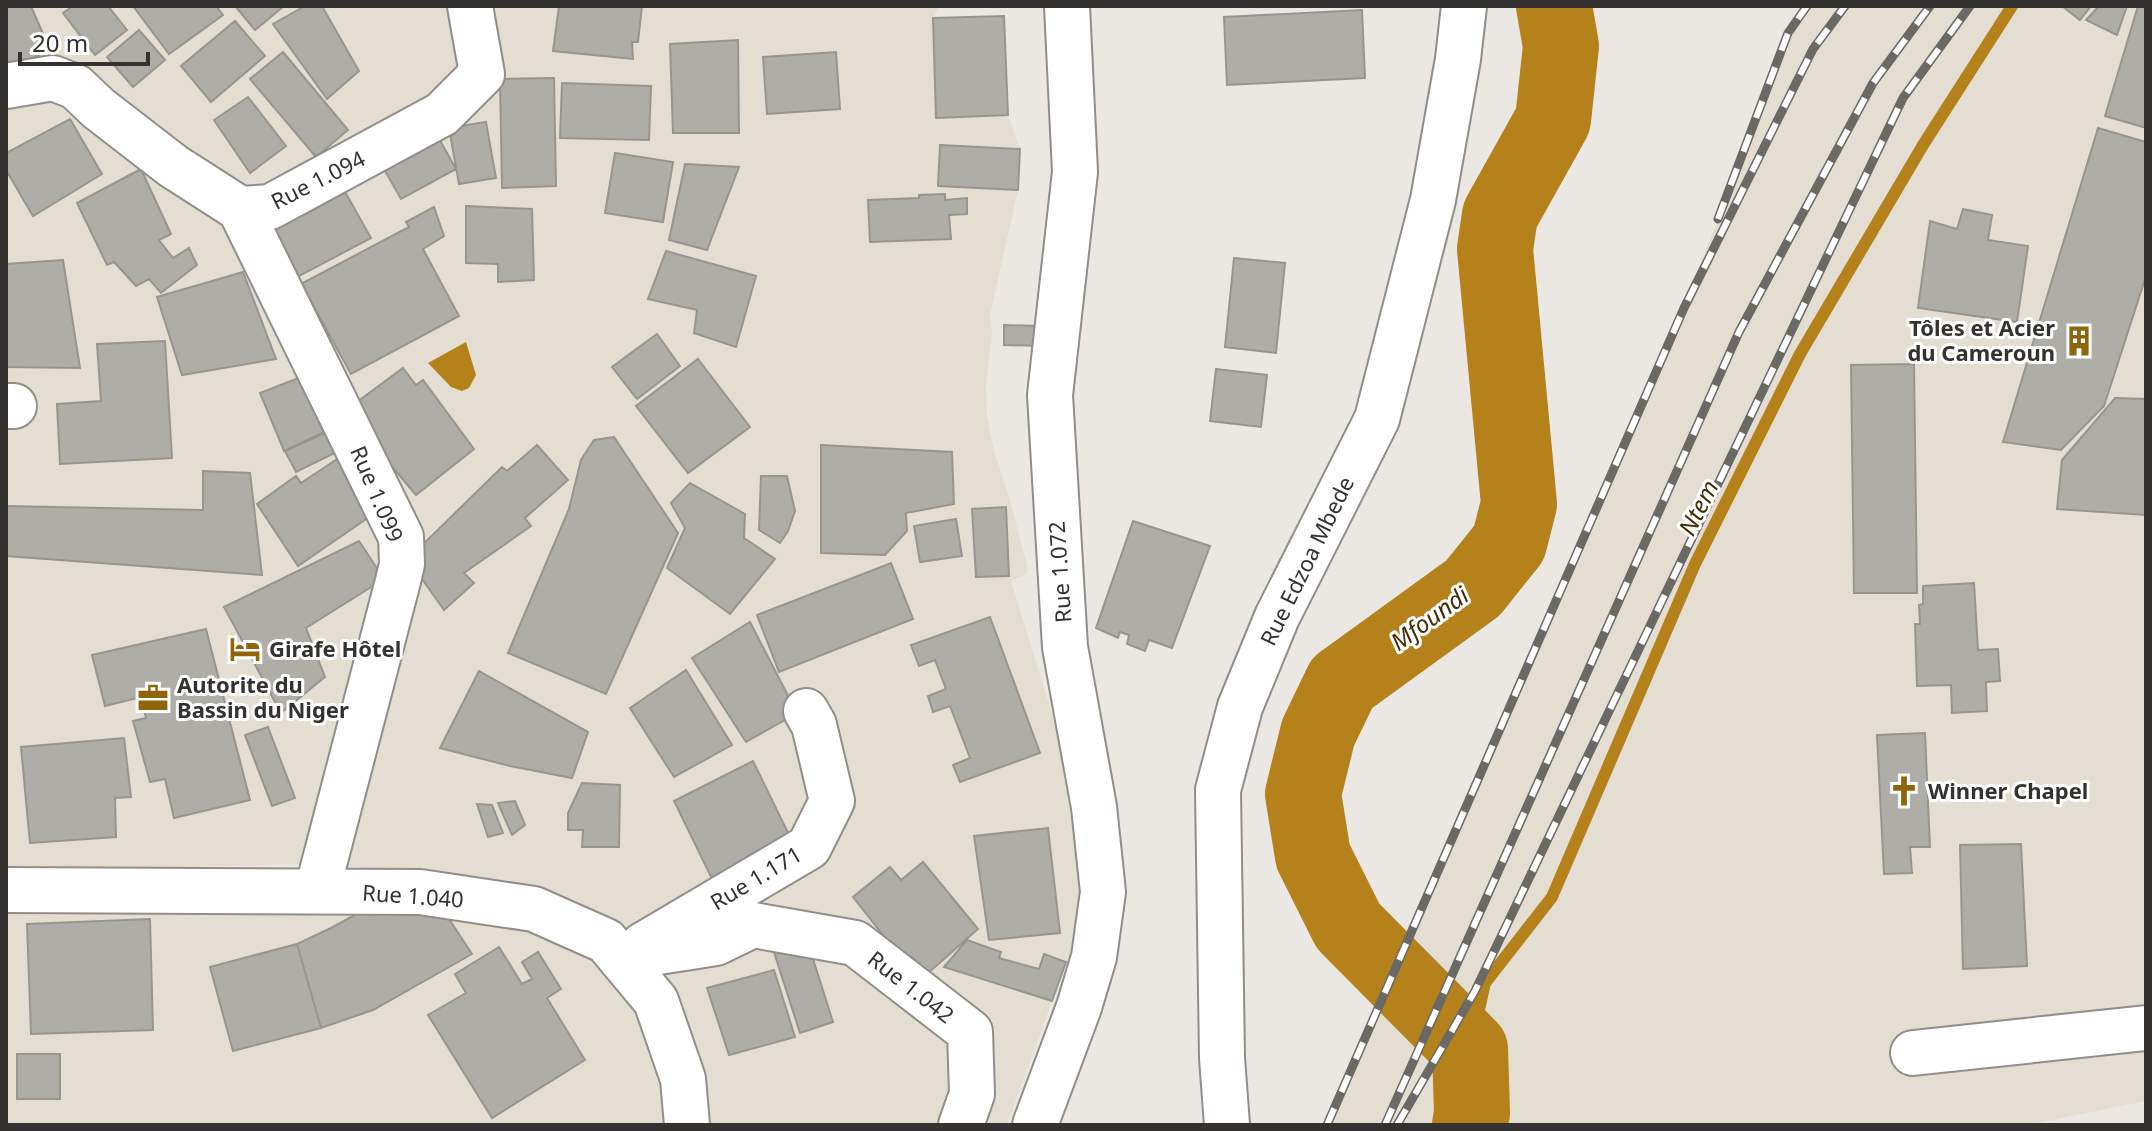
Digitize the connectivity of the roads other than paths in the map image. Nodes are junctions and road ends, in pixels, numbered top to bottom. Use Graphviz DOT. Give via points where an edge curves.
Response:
graph roads {
  1 [pos="470,6"];
  2 [pos="1067,6"];
  3 [pos="1464,6"];
  4 [pos="6,86"];
  5 [pos="240,209"];
  6 [pos="806,711"];
  7 [pos="6,890"];
  8 [pos="317,891"];
  9 [pos="620,958"];
  10 [pos="2146,1028"];
  11 [pos="1913,1053"];
  12 [pos="687,1125"];
  13 [pos="961,1125"];
  14 [pos="1035,1125"];
  15 [pos="1227,1125"];
  1 -- 5 [label="street, Rue 1.094" via="482,74 442,114 270,207"];
  2 -- 14 [label="street, Rue 1.072" via="1075,172 1050,395 1065,647 1094,807 1103,892 1094,957"];
  3 -- 15 [label="street, Rue Edzoa Mbede" via="1433,200 1377,419 1277,617 1240,707 1218,790"];
  4 -- 5 [label="street, Rue 1.094" via="53,78 76,87 173,166"];
  5 -- 8 [label="street, Rue 1.099" via="401,537 398,581"];
  6 -- 9 [label="street, Rue 1.171" via="832,801 809,847"];
  7 -- 8 [label="street, Rue 1.040"];
  8 -- 9 [label="street, Rue 1.040" via="420,892 534,909 606,941"];
  9 -- 12 [label="street, Rue 1.040" via="656,1001 683,1079"];
  9 -- 13 [label="street, Rue 1.042" via="716,943 753,925 855,943 970,1032 972,1094"];
  10 -- 11 [label="street"];
}
